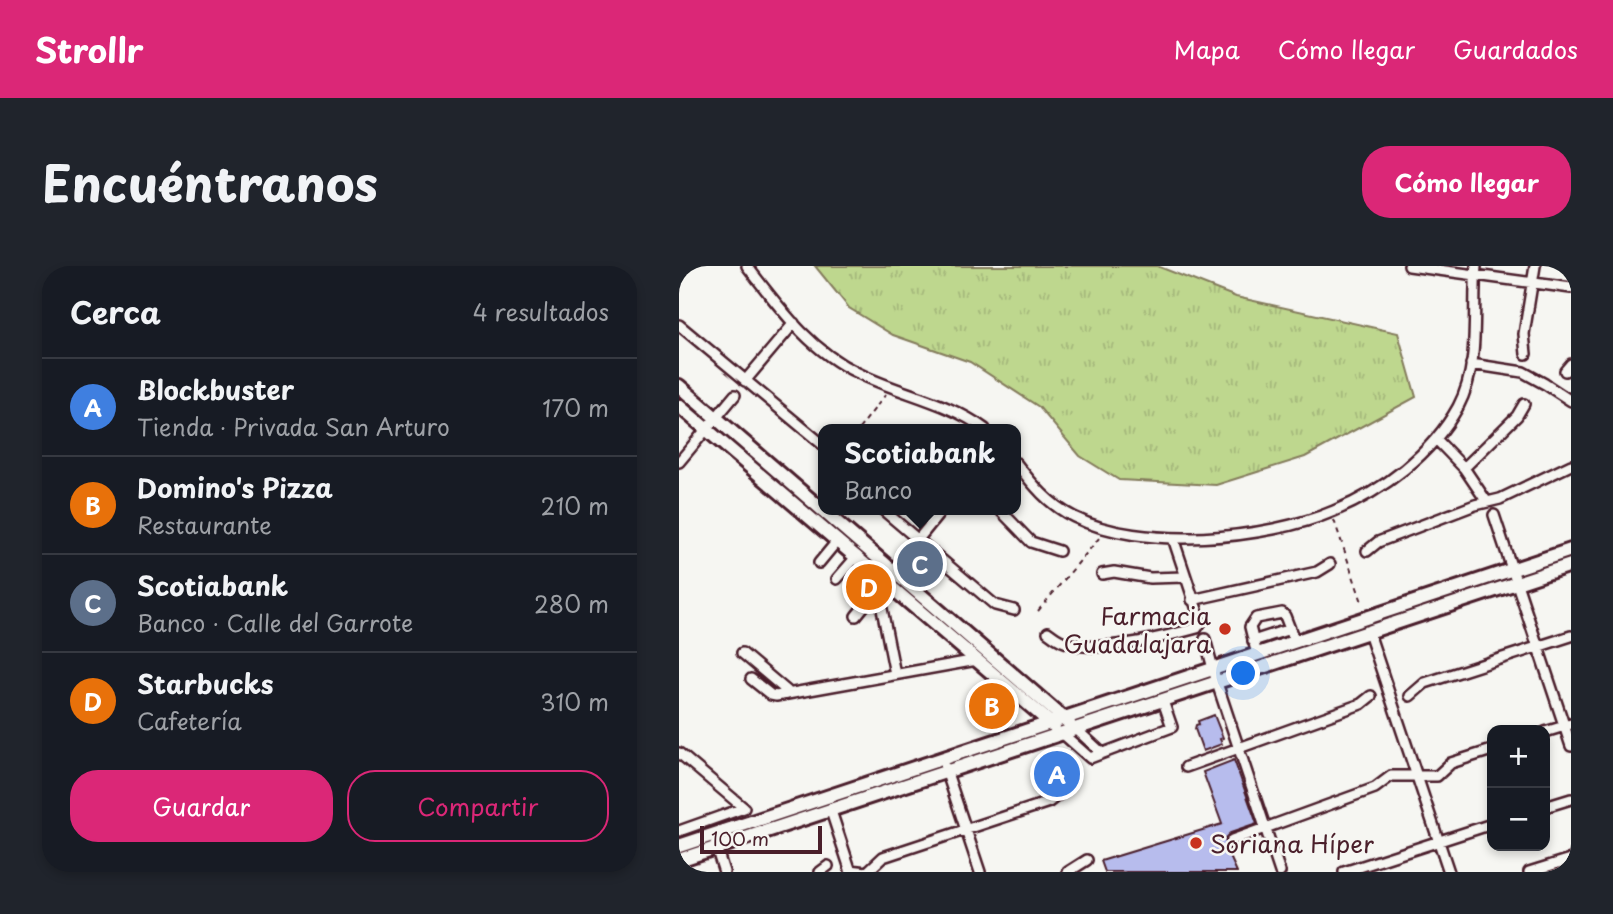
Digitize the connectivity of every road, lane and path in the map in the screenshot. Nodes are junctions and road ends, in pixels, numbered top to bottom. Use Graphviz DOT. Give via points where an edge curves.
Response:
graph roads {
  1 [pos="747,266"];
  2 [pos="1409,266"];
  3 [pos="1535,266"];
  4 [pos="1475,271"];
  5 [pos="1533,283"];
  6 [pos="1571,288"];
  7 [pos="794,323"];
  8 [pos="679,325"];
  9 [pos="1526,354"];
  10 [pos="1471,364"];
  11 [pos="745,381"];
  12 [pos="679,386"];
  13 [pos="891,388"];
  14 [pos="735,395"];
  15 [pos="1571,401"];
  16 [pos="1524,404"];
  17 [pos="679,406"];
  18 [pos="716,418"];
  19 [pos="863,424"];
  20 [pos="978,424"];
  21 [pos="706,429"];
  22 [pos="1436,439"];
  23 [pos="818,441"];
  24 [pos="679,462"];
  25 [pos="1571,465"];
  26 [pos="1464,468"];
  27 [pos="1021,469"];
  28 [pos="1487,502"];
  29 [pos="1332,512"];
  30 [pos="889,515"];
  31 [pos="938,515"];
  32 [pos="1005,515"];
  33 [pos="1494,515"];
  34 [pos="1107,528"];
  35 [pos="1173,538"];
  36 [pos="917,539"];
  37 [pos="838,540"];
  38 [pos="1059,551"];
  39 [pos="1367,551"];
  40 [pos="1571,551"];
  41 [pos="857,556"];
  42 [pos="819,562"];
  43 [pos="1330,564"];
  44 [pos="1571,565"];
  45 [pos="1514,569"];
  46 [pos="1102,574"];
  47 [pos="1185,577"];
  48 [pos="837,579"];
  49 [pos="885,580"];
  50 [pos="1518,583"];
  51 [pos="1192,600"];
  52 [pos="1363,605"];
  53 [pos="1014,610"];
  54 [pos="1038,611"];
  55 [pos="856,617"];
  56 [pos="1290,629"];
  57 [pos="1048,632"];
  58 [pos="1369,633"];
  59 [pos="1571,636"];
  60 [pos="1205,639"];
  61 [pos="1253,641"];
  62 [pos="1295,642"];
  63 [pos="1538,646"];
  64 [pos="742,653"];
  65 [pos="1257,655"];
  66 [pos="977,660"];
  67 [pos="1213,669"];
  68 [pos="895,674"];
  69 [pos="751,679"];
  70 [pos="1217,683"];
  71 [pos="787,691"];
  72 [pos="1371,696"];
  73 [pos="1411,696"];
  74 [pos="1163,701"];
  75 [pos="1064,719"];
  76 [pos="1051,723"];
  77 [pos="1568,725"];
  78 [pos="1077,730"];
  79 [pos="1550,731"];
  80 [pos="1063,734"];
  81 [pos="1571,746"];
  82 [pos="1239,749"];
  83 [pos="1487,752"];
  84 [pos="679,753"];
  85 [pos="1102,753"];
  86 [pos="943,760"];
  87 [pos="1186,767"];
  88 [pos="947,773"];
  89 [pos="1417,776"];
  90 [pos="1063,791"];
  91 [pos="1571,799"];
  92 [pos="1550,805"];
  93 [pos="831,811"];
  94 [pos="1487,826"];
  95 [pos="1266,829"];
  96 [pos="966,830"];
  97 [pos="679,831"];
  98 [pos="714,841"];
  99 [pos="1232,841"];
  100 [pos="1439,841"];
  101 [pos="679,846"];
  102 [pos="1571,859"];
  103 [pos="679,860"];
  104 [pos="1087,860"];
  105 [pos="851,871"];
  106 [pos="724,872"];
  107 [pos="867,872"];
  108 [pos="980,872"];
  109 [pos="1068,872"];
  110 [pos="1280,872"];
  111 [pos="1344,872"];
  112 [pos="1449,872"];
  113 [pos="1529,872"];
  1 -- 7 [label="street"];
  2 -- 4 [label="street"];
  3 -- 5 [label="street"];
  4 -- 5 [label="street"];
  4 -- 10 [label="street"];
  5 -- 6 [label="street"];
  5 -- 9 [label="street" via="1524,334"];
  7 -- 11 [label="street"];
  7 -- 13 [label="street" via="836,362"];
  8 -- 11 [label="street"];
  10 -- 15 [label="street" via="1523,372"];
  10 -- 22 [label="street" via="1458,406"];
  11 -- 23 [label="street"];
  12 -- 18 [label="main road"];
  13 -- 19 [label="path"];
  13 -- 20 [label="street" via="946,406"];
  14 -- 18 [label="street"];
  16 -- 26 [label="street"];
  17 -- 21 [label="main road"];
  18 -- 21 [label="street"];
  18 -- 49 [label="main road"];
  21 -- 24 [label="street"];
  21 -- 37 [label="main road"];
  22 -- 26 [label="street"];
  22 -- 29 [label="street" via="1380,487"];
  25 -- 28 [label="street"];
  26 -- 28 [label="street"];
  27 -- 34 [label="street" via="1057,507"];
  28 -- 39 [label="street" via="1378,542"];
  29 -- 35 [label="street" via="1268,530"];
  29 -- 52 [label="path"];
  30 -- 36 [label="street"];
  31 -- 36 [label="street"];
  32 -- 38 [label="street" via="1031,542"];
  33 -- 45 [label="street"];
  34 -- 35 [label="street"];
  34 -- 54 [label="path"];
  35 -- 47 [label="street"];
  36 -- 49 [label="street"];
  36 -- 53 [label="street" via="995,605"];
  37 -- 41 [label="main road"];
  37 -- 42 [label="street"];
  40 -- 45 [label="main road"];
  41 -- 48 [label="street"];
  41 -- 49 [label="main road"];
  43 -- 51 [label="street" via="1317,572"];
  44 -- 50 [label="main road"];
  45 -- 50 [label="street"];
  45 -- 62 [label="main road"];
  46 -- 47 [label="street"];
  47 -- 51 [label="street"];
  49 -- 55 [label="street"];
  49 -- 66 [label="main road"];
  49 -- 68 [label="street"];
  49 -- 75 [label="main road"];
  50 -- 58 [label="main road"];
  50 -- 63 [label="street"];
  51 -- 57 [label="street" via="1201,622 1197,628 1147,641 1063,642"];
  56 -- 61 [label="street"];
  56 -- 61 [label="street" via="1282,613 1256,618 1249,627"];
  56 -- 62 [label="street"];
  58 -- 70 [label="main road"];
  58 -- 89 [label="street"];
  59 -- 63 [label="street"];
  60 -- 67 [label="street"];
  61 -- 65 [label="street"];
  62 -- 65 [label="main road"];
  63 -- 73 [label="street" via="1425,683"];
  63 -- 77 [label="street"];
  64 -- 71 [label="street"];
  65 -- 67 [label="main road"];
  66 -- 68 [label="street"];
  66 -- 76 [label="main road"];
  67 -- 70 [label="street"];
  67 -- 75 [label="main road"];
  68 -- 69 [label="street" via="776,696"];
  70 -- 74 [label="main road"];
  70 -- 82 [label="street"];
  72 -- 82 [label="street" via="1361,704"];
  74 -- 78 [label="main road"];
  74 -- 85 [label="street" via="1172,727"];
  75 -- 76 [label="main road"];
  75 -- 78 [label="main road"];
  76 -- 80 [label="main road"];
  76 -- 86 [label="main road"];
  77 -- 79 [label="street"];
  77 -- 81 [label="street"];
  78 -- 80 [label="main road"];
  78 -- 85 [label="street"];
  80 -- 85 [label="street" via="1090,758"];
  80 -- 88 [label="main road"];
  82 -- 87 [label="street"];
  82 -- 95 [label="street"];
  83 -- 89 [label="street" via="1451,763 1437,776"];
  84 -- 97 [label="street" via="744,808"];
  86 -- 88 [label="street"];
  86 -- 98 [label="main road"];
  88 -- 93 [label="main road"];
  88 -- 96 [label="street"];
  89 -- 95 [label="street" via="1391,776 1375,788"];
  89 -- 100 [label="street"];
  90 -- 96 [label="street" via="1049,802"];
  91 -- 92 [label="street"];
  93 -- 98 [label="main road"];
  93 -- 105 [label="street"];
  94 -- 100 [label="street"];
  95 -- 99 [label="street"];
  95 -- 110 [label="street"];
  96 -- 107 [label="street" via="883,857"];
  96 -- 108 [label="street"];
  98 -- 101 [label="main road"];
  98 -- 103 [label="main road"];
  98 -- 106 [label="street"];
  100 -- 111 [label="street"];
  100 -- 112 [label="street"];
  102 -- 113 [label="street"];
  104 -- 109 [label="street"];
  105 -- 107 [label="street"];
}
